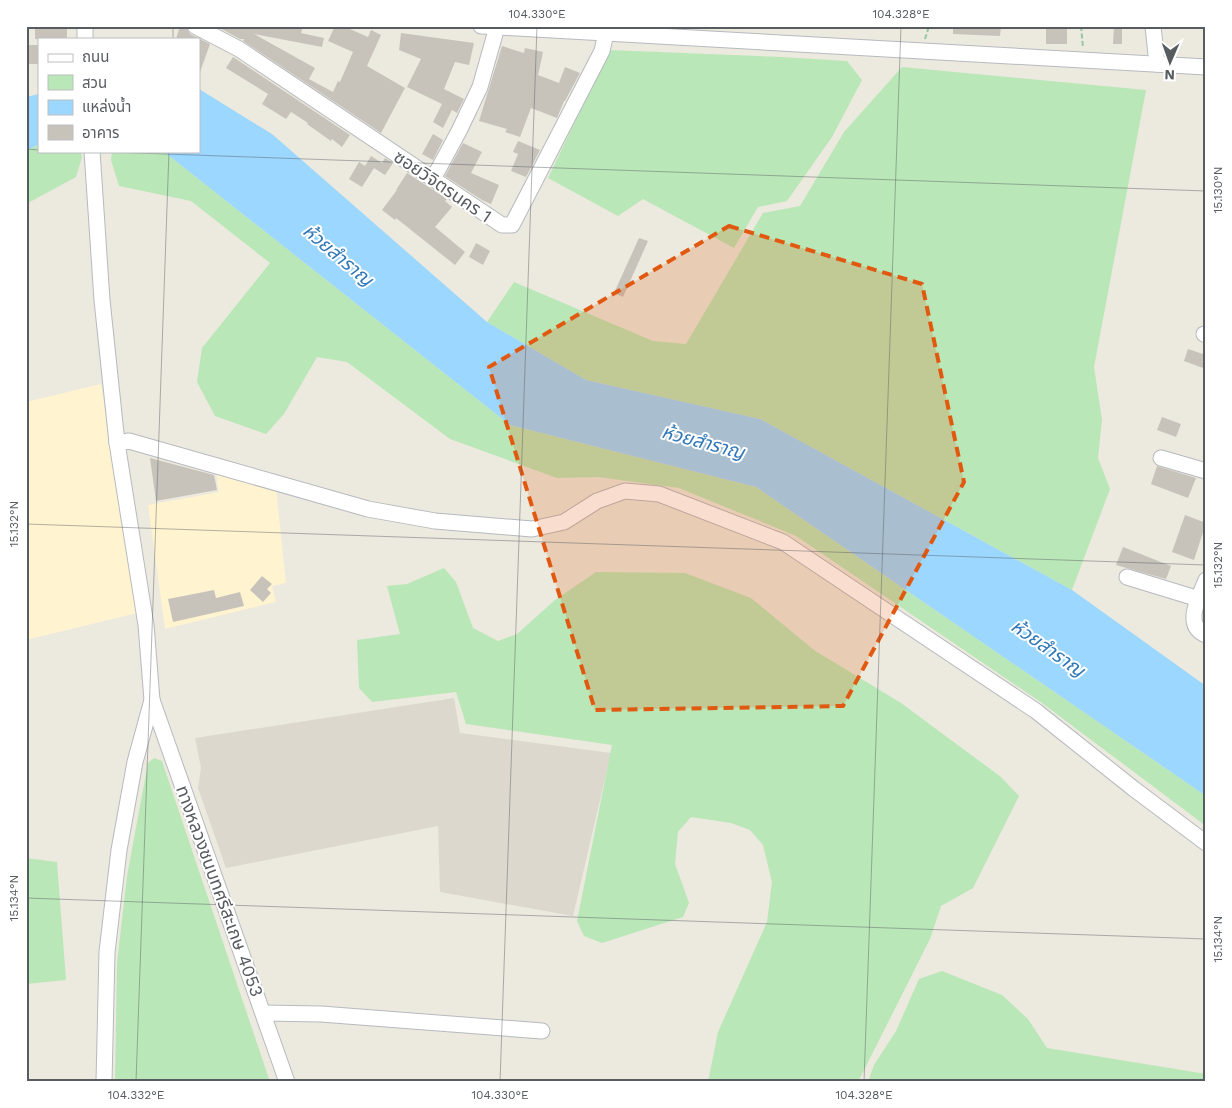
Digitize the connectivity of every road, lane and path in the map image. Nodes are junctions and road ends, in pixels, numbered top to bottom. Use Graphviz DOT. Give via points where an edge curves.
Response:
graph roads {
  1 [pos="195,26"];
  2 [pos="481,26"];
  3 [pos="1081,26"];
  4 [pos="1153,26"];
  5 [pos="498,27"];
  6 [pos="606,33"];
  7 [pos="1084,60"];
  8 [pos="1157,64"];
  9 [pos="1206,67"];
  10 [pos="93,158"];
  11 [pos="433,179"];
  12 [pos="118,443"];
  13 [pos="1160,458"];
  14 [pos="1206,472"];
  15 [pos="1126,577"];
  16 [pos="1206,580"];
  17 [pos="1199,598"];
  18 [pos="1206,635"];
  19 [pos="152,700"];
  20 [pos="1206,842"];
  21 [pos="263,1013"];
  22 [pos="542,1031"];
  23 [pos="104,1082"];
  24 [pos="287,1082"];
  1 -- 11 [label="street, ซอยวิจิตรนคร 1" via="238,49"];
  2 -- 5 [label="street"];
  3 -- 7 [label="path"];
  4 -- 8 [label="street"];
  5 -- 6 [label="street"];
  5 -- 11 [label="street" via="480,87"];
  6 -- 7 [label="street"];
  6 -- 11 [label="street, ซอยวิจิตรนคร 1" via="602,51 512,225 502,225"];
  7 -- 8 [label="street"];
  8 -- 9 [label="street"];
  10 -- 12 [label="street" via="102,300"];
  12 -- 19 [label="street" via="146,625"];
  12 -- 20 [label="street" via="129,441 368,510 435,521 532,529 564,522 597,501 625,491 659,494 783,542 1036,711"];
  13 -- 14 [label="street"];
  15 -- 17 [label="street"];
  16 -- 17 [label="street"];
  17 -- 18 [label="street" via="1193,616 1195,626"];
  19 -- 21 [label="street, ทางหลวงชนบทศรีสะเกษ 4053"];
  19 -- 23 [label="street" via="135,762 119,850 107,952"];
  21 -- 22 [label="street" via="321,1014"];
  21 -- 24 [label="street, ทางหลวงชนบทศรีสะเกษ 4053"];
}
